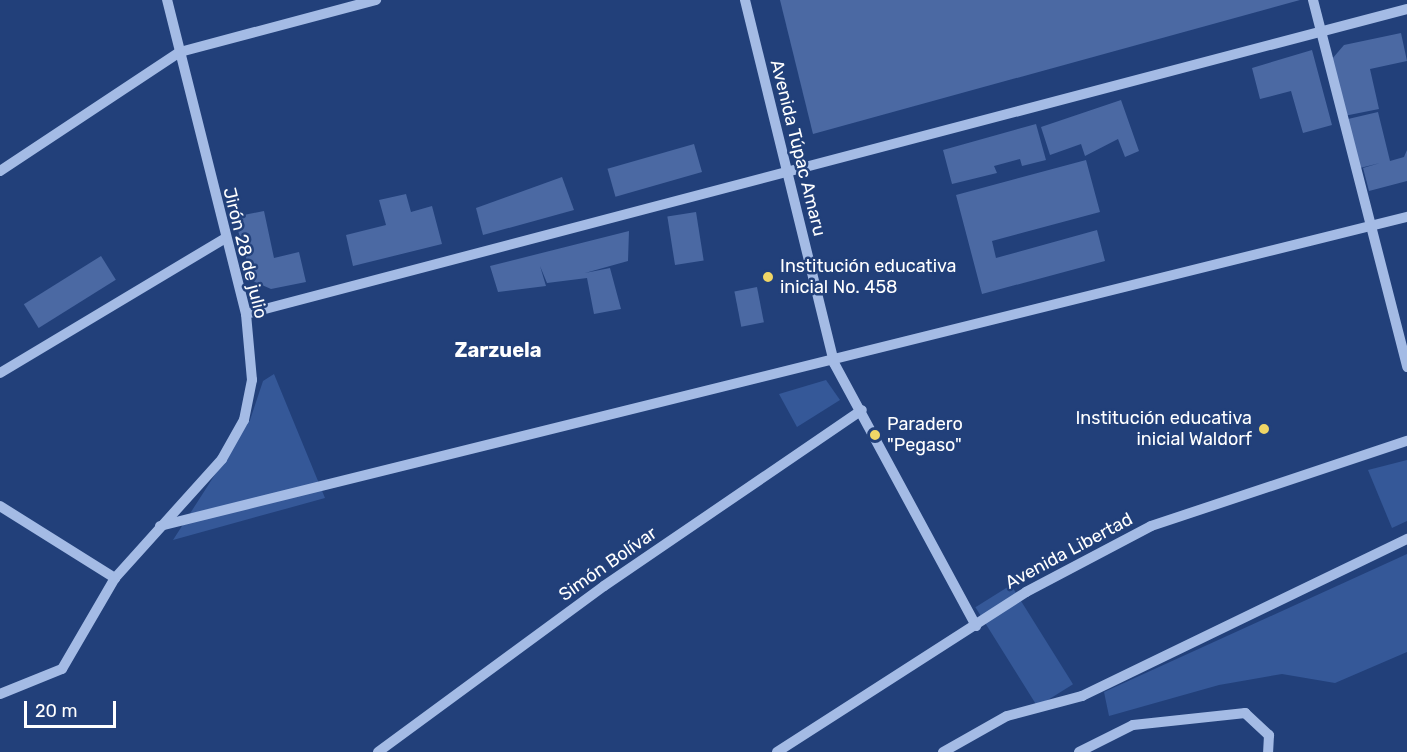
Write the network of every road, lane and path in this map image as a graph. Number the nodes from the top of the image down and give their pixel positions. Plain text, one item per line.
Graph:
1 (167, 0) edge
2 (376, 0) edge
3 (745, 0) edge
4 (1313, 0) edge
5 (1407, 9) edge
6 (1320, 32) junction
7 (180, 51) junction
8 (0, 171) edge
9 (786, 174) junction
10 (1407, 217) edge
11 (1368, 226) junction
12 (224, 239) junction
13 (246, 314) junction
14 (834, 363) junction
15 (1407, 367) edge
16 (0, 374) edge
17 (862, 410) junction
18 (1407, 441) edge
19 (0, 506) edge
20 (160, 526) junction
21 (1407, 539) edge
22 (115, 578) junction
23 (975, 626) junction
24 (0, 694) edge
25 (378, 752) edge
26 (777, 752) edge
27 (943, 752) edge
28 (1079, 752) edge
29 (1268, 752) edge

1 - 7 street, Jirón 28 de julio
2 - 7 street
3 - 9 street, Avenida Túpac Amaru
4 - 6 street
5 - 6 street
6 - 9 street
6 - 11 street
7 - 8 street
7 - 12 street, Jirón 28 de julio
9 - 13 street
9 - 14 street, Avenida Túpac Amaru
10 - 11 street
11 - 14 street
11 - 15 street
12 - 13 street, Jirón 28 de julio
12 - 16 street
13 - 20 street, Jirón 28 de julio
14 - 17 street, Avenida Túpac Amaru
14 - 20 street
17 - 23 street, Avenida Túpac Amaru
17 - 25 street, Simón Bolívar
18 - 23 street, Avenida Libertad
19 - 22 street
20 - 22 street, Jirón 28 de julio
21 - 27 street
22 - 24 street, Jirón 28 de julio
23 - 26 street, Avenida Libertad
28 - 29 street

